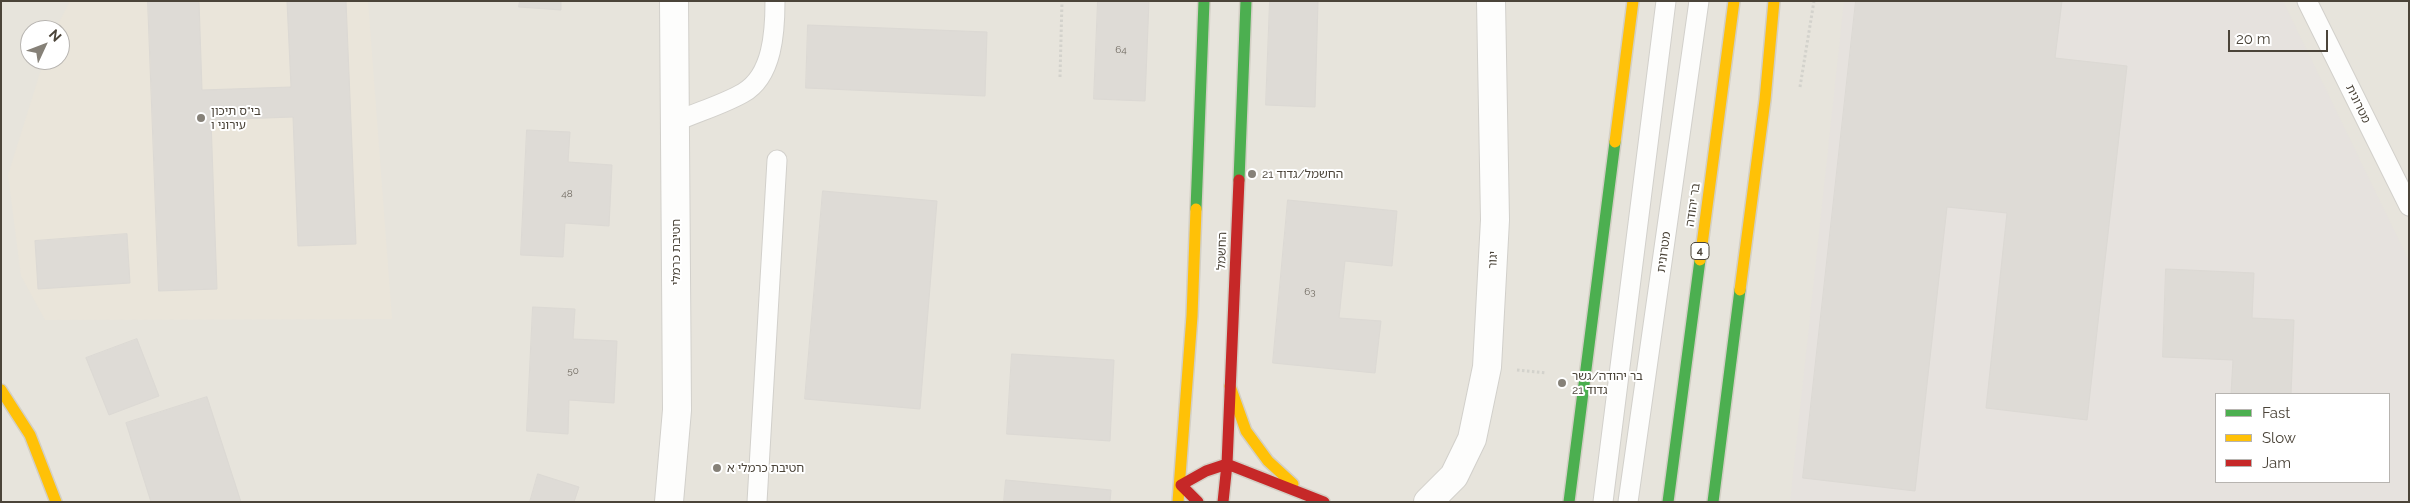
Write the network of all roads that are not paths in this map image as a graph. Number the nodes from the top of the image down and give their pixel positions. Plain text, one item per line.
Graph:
1 (674, 1) edge
2 (775, 1) edge
3 (1204, 1) edge
4 (1246, 1) edge
5 (1491, 1) edge
6 (1633, 1) edge
7 (1666, 1) edge
8 (1700, 1) edge
9 (1734, 1) edge
10 (1774, 1) edge
11 (2307, 1) edge
12 (675, 122) junction
13 (777, 160) dead end
14 (2409, 206) edge
15 (1230, 386) junction
16 (1, 390) edge
17 (1227, 464) junction
18 (1181, 485) junction
19 (1303, 493) junction
20 (56, 502) edge
21 (669, 502) edge
22 (757, 502) edge
23 (1178, 502) edge
24 (1198, 502) edge
25 (1223, 502) edge
26 (1324, 502) edge
27 (1428, 502) edge
28 (1569, 502) edge
29 (1603, 502) edge
30 (1628, 502) edge
31 (1668, 502) edge
32 (1713, 502) edge

1 - 12 street, חטיבת כרמלי
2 - 12 lane
3 - 18 main road
4 - 15 main road, החשמל
5 - 27 street, יגור
6 - 28 main road
7 - 29 lane
8 - 30 lane, מטרונית
9 - 31 main road, בר יהודה / 4
10 - 32 main road
11 - 14 lane, מטרונית
12 - 21 street, חטיבת כרמלי
13 - 22 lane
15 - 17 main road, החשמל
15 - 19 main road
16 - 20 main road
17 - 18 main road
17 - 19 main road
17 - 25 main road, החשמל
18 - 23 main road
18 - 24 main road
19 - 26 main road

